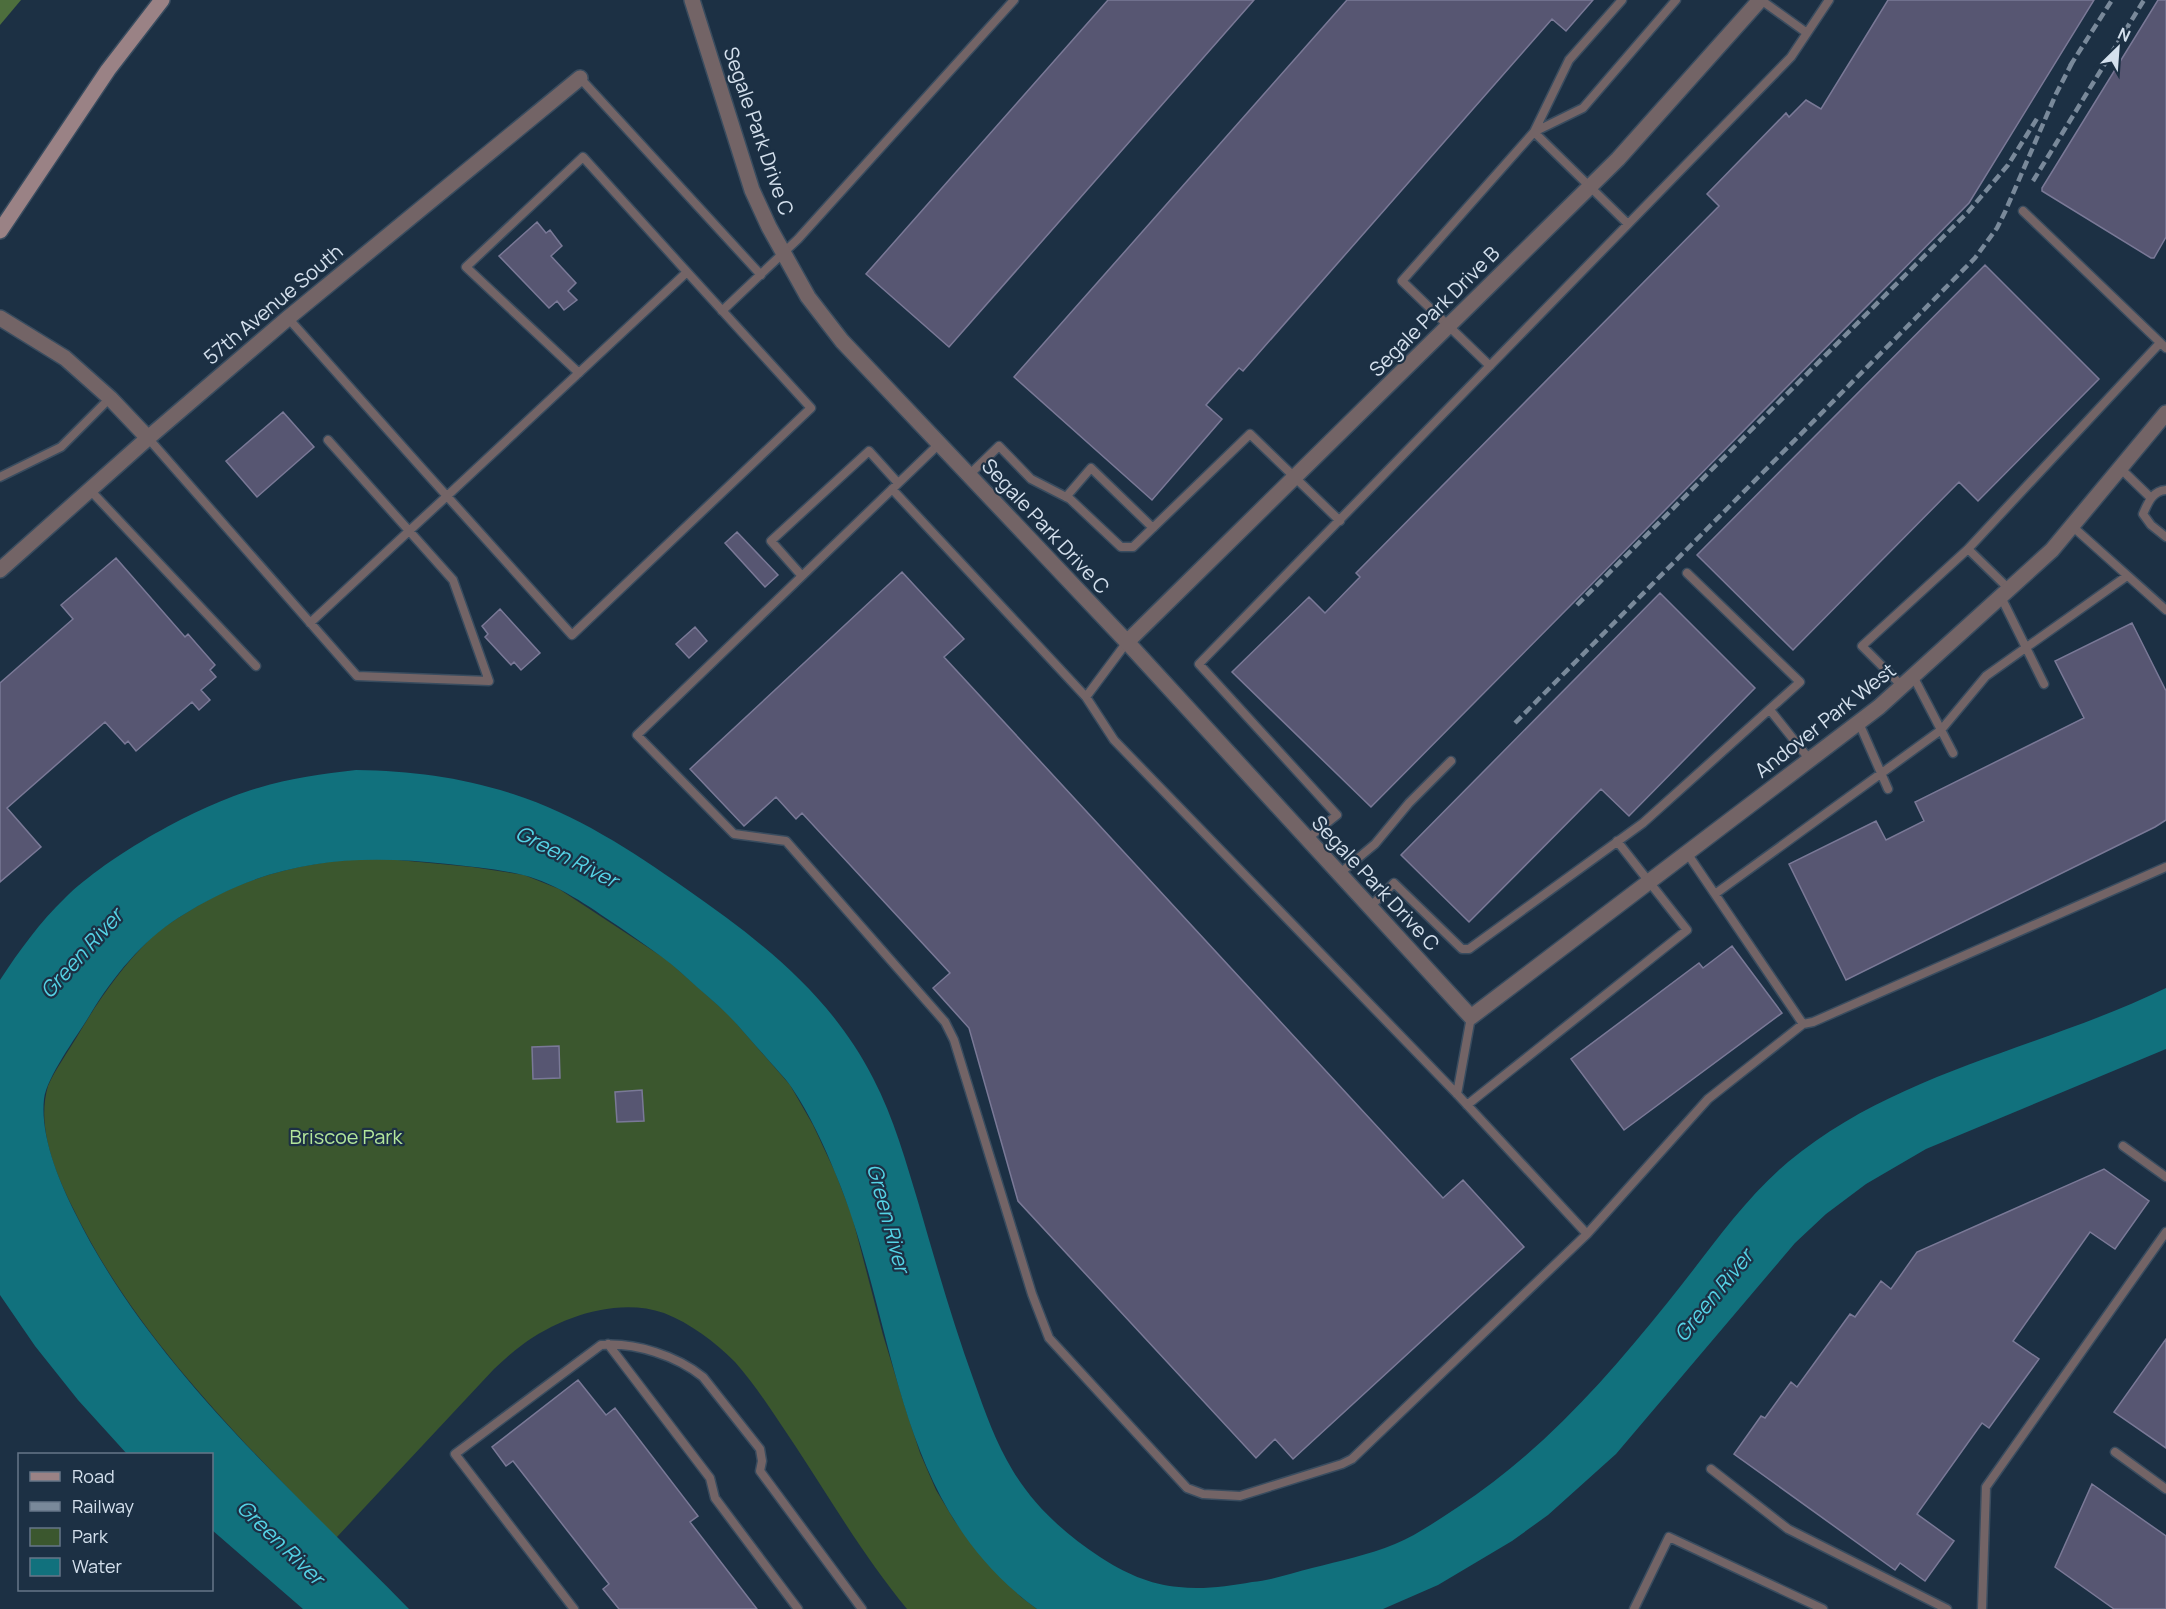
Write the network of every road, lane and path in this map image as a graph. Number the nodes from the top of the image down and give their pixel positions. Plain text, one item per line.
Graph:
1 (162, 0) edge
2 (692, 0) edge
3 (1014, 0) edge
4 (1622, 0) edge
5 (1676, 0) edge
6 (1760, 0) edge
7 (1829, 0) edge
8 (1807, 33) junction
9 (580, 78) joint
10 (1534, 132) junction
11 (1590, 186) junction
12 (2023, 211) dead end
13 (1628, 224) junction
14 (0, 231) edge
15 (783, 254) junction
16 (687, 272) junction
17 (761, 275) junction
18 (722, 310) junction
19 (0, 318) edge
20 (288, 318) junction
21 (1448, 326) junction
22 (2163, 346) edge
23 (1490, 366) junction
24 (579, 373) junction
25 (110, 398) junction
26 (2165, 415) edge
27 (148, 438) junction
28 (328, 440) dead end
29 (939, 444) junction
30 (2120, 468) junction
31 (969, 475) junction
32 (0, 477) edge
33 (1294, 478) junction
34 (895, 486) junction
35 (90, 490) junction
36 (2166, 490) edge
37 (447, 496) junction
38 (1066, 497) junction
39 (2150, 497) junction
40 (1340, 521) junction
41 (2072, 526) junction
42 (1153, 528) junction
43 (410, 531) junction
44 (2166, 537) edge
45 (1968, 549) junction
46 (0, 570) edge
47 (1687, 573) dead end
48 (802, 576) junction
49 (2127, 576) junction
50 (2005, 593) junction
51 (2166, 610) edge
52 (310, 623) junction
53 (1127, 642) junction
54 (2026, 648) junction
55 (256, 666) dead end
56 (1908, 681) junction
57 (2044, 684) dead end
58 (1086, 697) junction
59 (1770, 710) junction
60 (1859, 723) junction
61 (1941, 730) junction
62 (1953, 753) dead end
63 (1810, 760) junction
64 (1451, 761) dead end
65 (1881, 775) junction
66 (1888, 789) dead end
67 (1307, 839) junction
68 (1617, 842) junction
69 (1687, 853) junction
70 (2166, 867) edge
71 (1339, 874) junction
72 (1649, 882) junction
73 (1715, 894) junction
74 (1370, 907) junction
75 (1471, 1017) junction
76 (1803, 1024) junction
77 (1457, 1094) junction
78 (1467, 1105) junction
79 (2123, 1146) dead end
80 (2166, 1177) edge
81 (2166, 1232) edge
82 (1587, 1234) junction
83 (608, 1344) junction
84 (2115, 1452) dead end
85 (1711, 1469) dead end
86 (2166, 1489) edge
87 (574, 1609) edge
88 (798, 1609) edge
89 (862, 1609) edge
90 (1635, 1609) edge
91 (1823, 1609) edge
92 (1947, 1609) edge
93 (1982, 1609) edge

1 - 14 main road
2 - 15 street, Segale Park Drive C
3 - 15 lane
4 - 10 lane
5 - 10 lane
6 - 8 lane
6 - 11 street, Segale Park Drive B
7 - 8 lane
8 - 13 lane
9 - 17 lane
9 - 20 street, 57th Avenue South
10 - 11 lane
10 - 21 lane
11 - 13 lane
11 - 21 street, Segale Park Drive B
12 - 22 lane
13 - 23 lane
15 - 17 lane
15 - 29 street, Segale Park Drive C
16 - 18 lane
16 - 24 lane
16 - 24 lane
17 - 18 lane
18 - 37 lane
19 - 25 street
20 - 27 street, 57th Avenue South
20 - 37 lane
21 - 23 lane
21 - 33 street, Segale Park Drive B
22 - 45 lane
23 - 40 lane
24 - 37 lane
25 - 27 street
25 - 32 lane
26 - 30 street, Andover Park West
27 - 35 street, 57th Avenue South
27 - 52 lane
28 - 43 lane
29 - 31 street, Segale Park Drive C
29 - 34 lane
30 - 39 lane
30 - 41 street, Andover Park West
31 - 38 lane
31 - 53 street, Segale Park Drive C
33 - 40 lane
33 - 42 lane
33 - 53 street, Segale Park Drive B
34 - 48 lane
34 - 48 lane
34 - 58 lane
35 - 46 street, 57th Avenue South
35 - 55 lane
36 - 39 lane
37 - 43 lane
38 - 42 lane
38 - 42 lane
39 - 44 lane
40 - 67 lane
41 - 49 lane
41 - 50 street, Andover Park West
43 - 52 lane
43 - 52 lane
45 - 50 lane
45 - 56 lane
47 - 59 lane
48 - 82 lane
49 - 51 lane
49 - 54 lane
50 - 54 lane
50 - 56 street, Andover Park West
53 - 58 lane
53 - 67 street, Segale Park Drive C
54 - 57 lane
54 - 61 lane
56 - 60 street, Andover Park West
56 - 61 lane
58 - 77 lane
59 - 63 lane
59 - 68 lane
60 - 63 street, Andover Park West
60 - 65 lane
61 - 62 lane
61 - 65 lane
63 - 69 street, Andover Park West
64 - 71 lane
65 - 66 lane
65 - 73 lane
67 - 71 street, Segale Park Drive C
68 - 72 lane
68 - 74 lane
69 - 72 street, Andover Park West
69 - 73 lane
70 - 76 lane
71 - 74 street, Segale Park Drive C
72 - 75 street, Andover Park West
72 - 78 lane
73 - 76 lane
74 - 75 street, Segale Park Drive C
75 - 77 lane
76 - 82 lane
77 - 78 lane
78 - 82 lane
79 - 80 lane
81 - 93 lane
83 - 87 lane
83 - 88 lane
83 - 89 lane
84 - 86 lane
85 - 92 lane
90 - 91 lane

